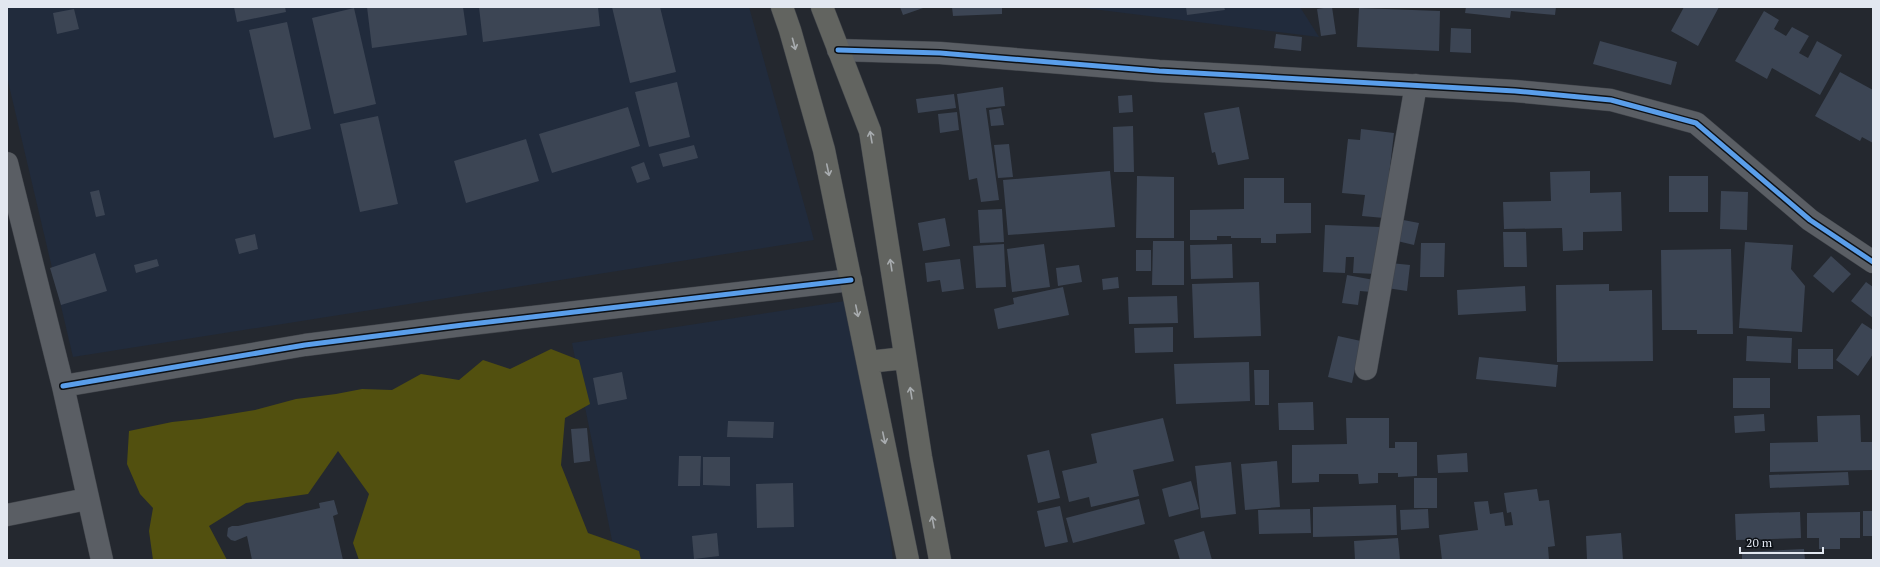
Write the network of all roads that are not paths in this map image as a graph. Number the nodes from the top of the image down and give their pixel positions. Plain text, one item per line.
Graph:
1 (782, 7) edge
2 (822, 7) edge
3 (838, 50) junction
4 (1416, 85) junction
5 (7, 163) edge
6 (1873, 262) edge
7 (851, 280) junction
8 (905, 358) junction
9 (868, 362) junction
10 (1366, 369) dead end
11 (63, 386) junction
12 (87, 499) junction
13 (7, 515) edge
14 (102, 560) edge
15 (908, 560) edge
16 (940, 560) edge

1 -> 7 highway
2 - 3 highway
3 - 4 street
8 -> 3 highway
4 - 6 street
4 - 10 street
5 - 11 street
7 -> 9 highway
7 - 11 street
8 - 9 highway
16 -> 8 highway
9 -> 15 highway
11 - 12 street
12 - 13 street
12 - 14 street

